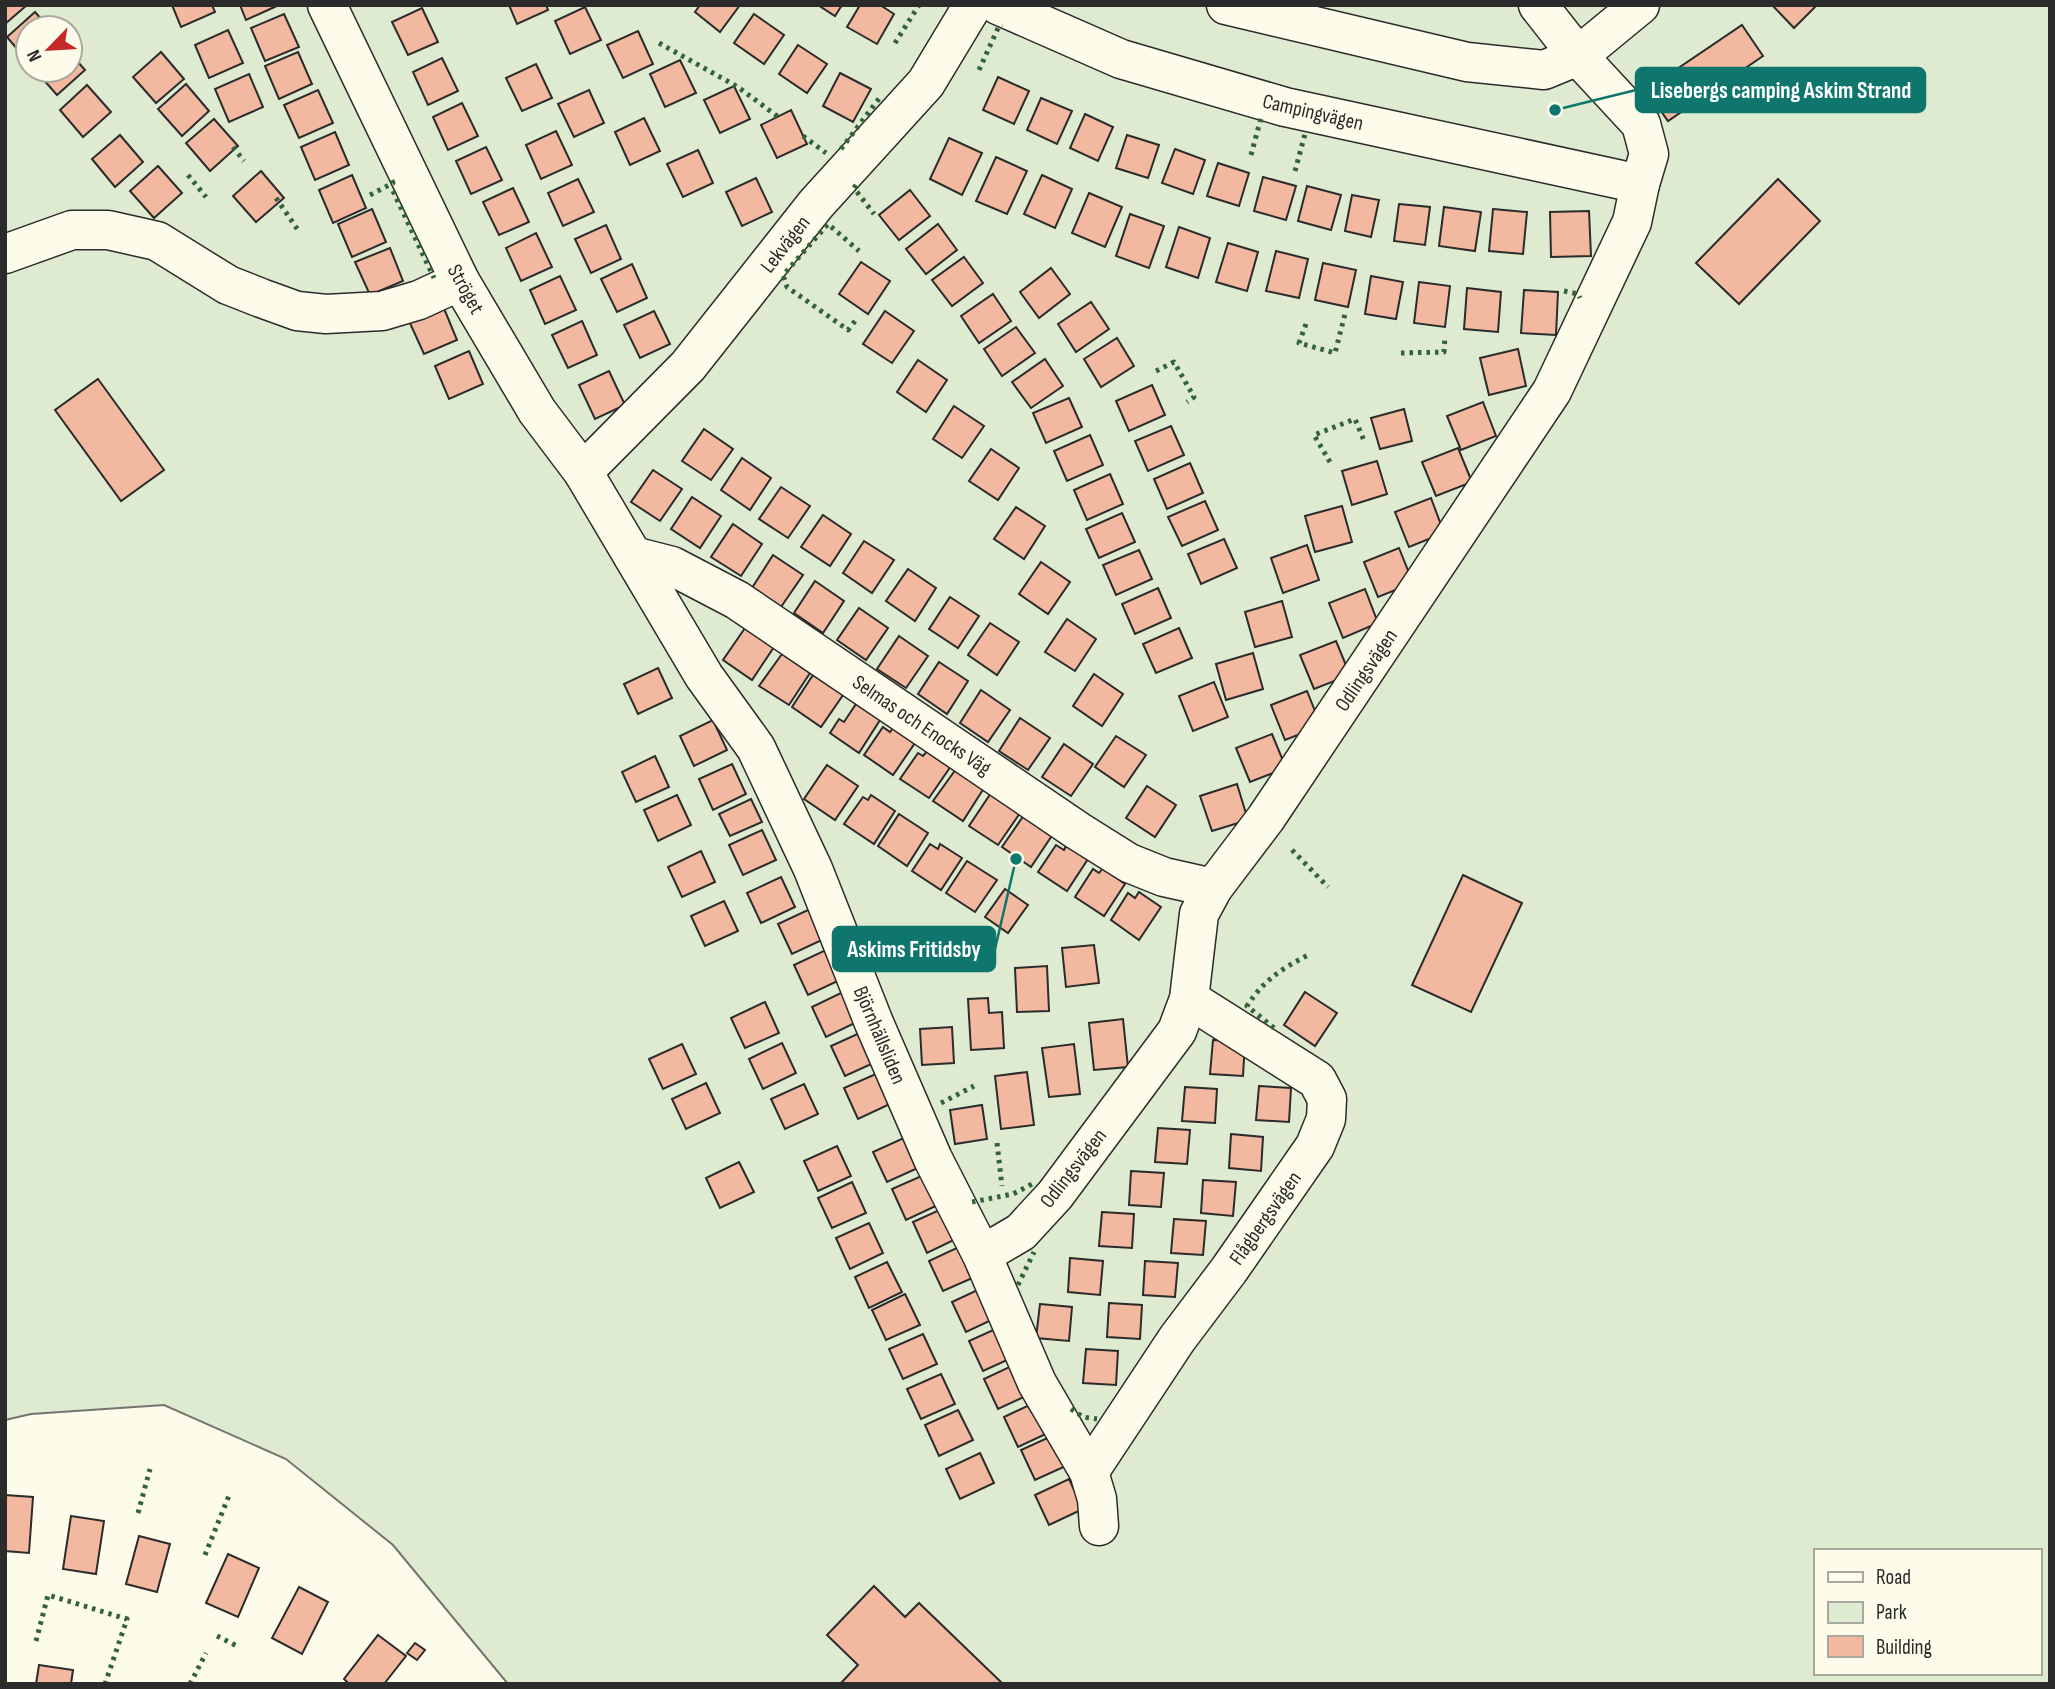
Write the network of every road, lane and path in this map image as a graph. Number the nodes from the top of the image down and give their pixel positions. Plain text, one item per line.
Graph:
1 (327, 5) edge
2 (973, 5) edge
3 (998, 5) edge
4 (1226, 5) edge
5 (1538, 5) edge
6 (1640, 5) edge
7 (1578, 56) junction
8 (1640, 184) junction
9 (5, 254) edge
10 (460, 281) junction
11 (583, 472) junction
12 (633, 556) junction
13 (1213, 888) junction
14 (1189, 999) junction
15 (982, 1255) junction
16 (1089, 1472) junction
17 (1099, 1526) dead end

1 - 10 lane, Ströget
2 - 11 lane, Lekvägen
3 - 8 lane, Campingvägen
4 - 7 lane
5 - 7 lane, Odlingsvägen
6 - 7 lane
7 - 8 lane, Odlingsvägen
8 - 13 lane, Odlingsvägen
9 - 10 lane
10 - 11 lane, Ströget
11 - 12 lane, Ströget
12 - 13 lane, Selmas och Enocks Väg
12 - 15 lane, Björnhällsliden
13 - 14 lane, Odlingsvägen
14 - 15 lane, Odlingsvägen
14 - 16 lane, Flågbergsvägen
15 - 16 lane, Björnhällsliden
16 - 17 lane, Björnhällsliden

